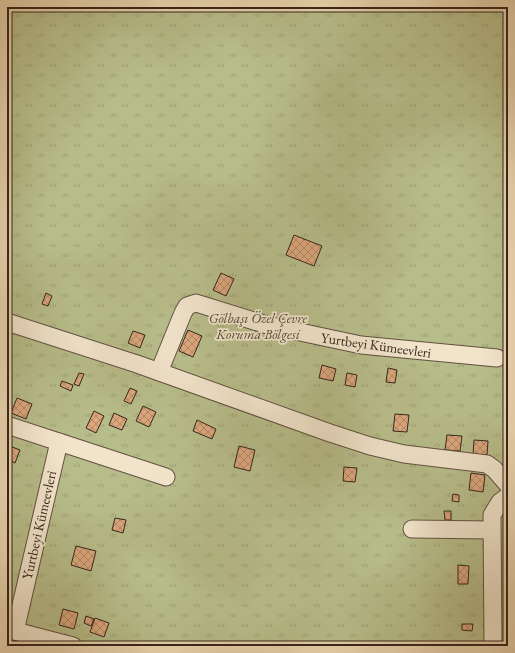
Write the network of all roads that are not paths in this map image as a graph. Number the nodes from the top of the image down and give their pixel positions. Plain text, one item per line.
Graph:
1 (7, 322) edge
2 (497, 358) dead end
3 (159, 372) junction
4 (7, 425) edge
5 (59, 442) junction
6 (166, 477) dead end
7 (508, 485) edge
8 (508, 496) edge
9 (412, 529) dead end
10 (492, 530) junction
11 (11, 630) edge
12 (73, 646) edge
13 (492, 646) edge

1 - 3 street
2 - 3 street, Yurtbeyi Kümeevleri
3 - 7 street
4 - 5 street
5 - 6 street
5 - 11 street, Yurtbeyi Kümeevleri
8 - 10 street
9 - 10 street
10 - 13 street
11 - 12 street, Yurtbeyi Kümeevleri

